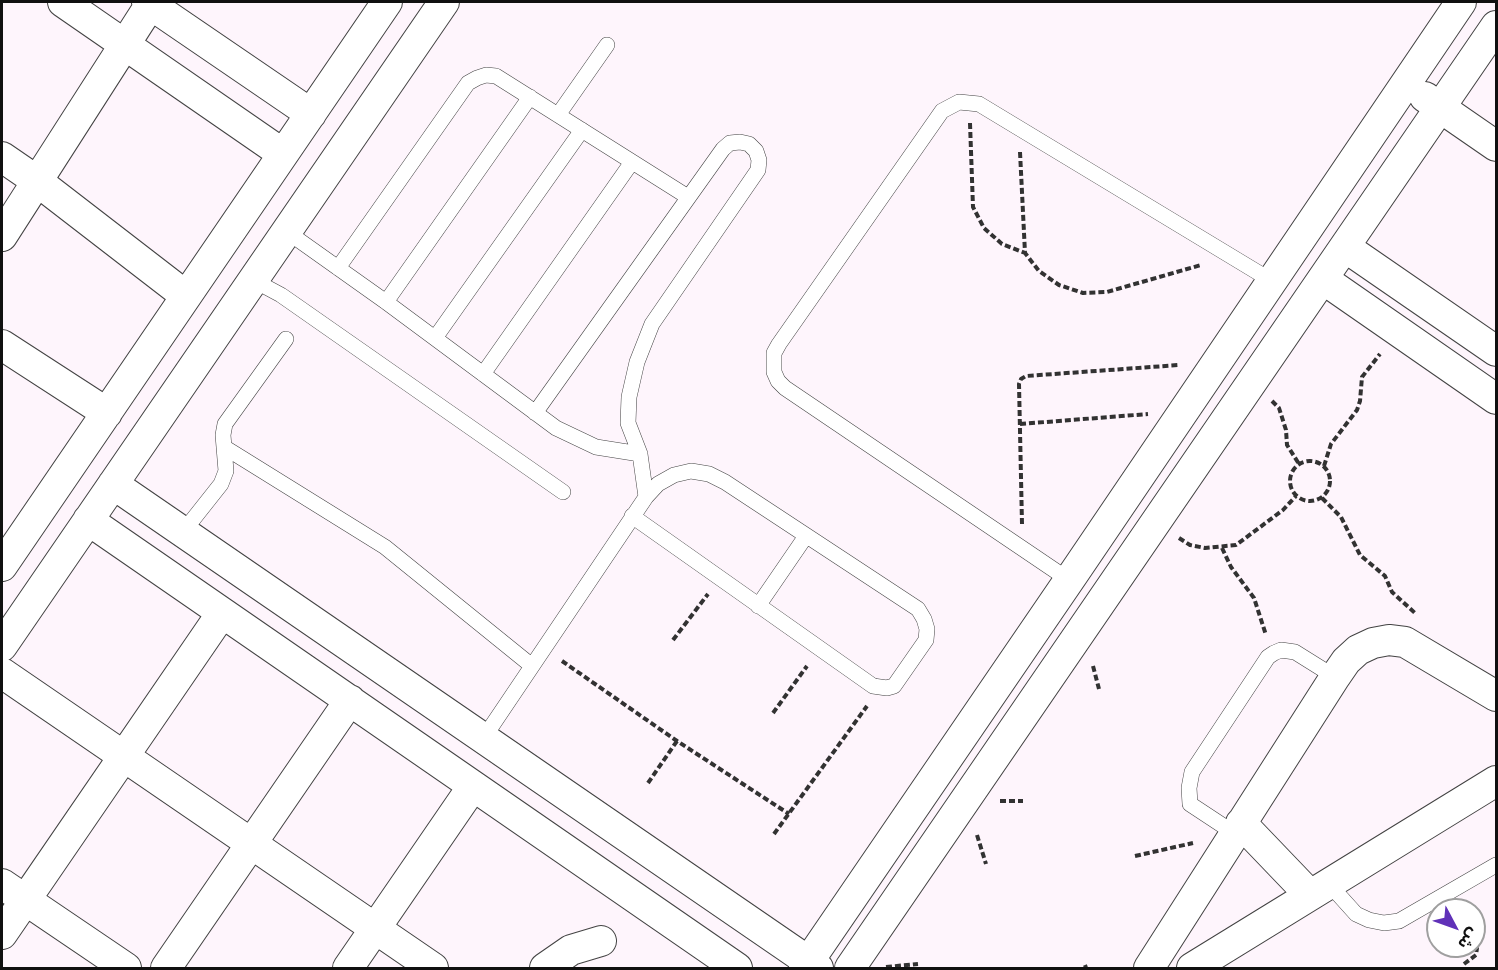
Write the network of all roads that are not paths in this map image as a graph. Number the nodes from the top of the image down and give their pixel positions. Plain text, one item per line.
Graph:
1 (63, 2) edge
2 (150, 2) edge
3 (387, 2) edge
4 (444, 2) edge
5 (1461, 2) edge
6 (1497, 26) edge
7 (125, 45) junction
8 (607, 45) dead end
9 (1405, 83) junction
10 (530, 97) junction
11 (1441, 108) junction
12 (311, 114) junction
13 (558, 115) junction
14 (582, 130) junction
15 (1497, 146) edge
16 (283, 154) junction
17 (2, 157) edge
18 (632, 162) junction
19 (37, 181) junction
20 (688, 197) junction
21 (286, 231) junction
22 (2, 236) edge
23 (1345, 247) junction
24 (212, 258) junction
25 (338, 268) junction
26 (1323, 279) junction
27 (253, 280) junction
28 (1272, 280) junction
29 (186, 296) junction
30 (386, 302) junction
31 (435, 338) junction
32 (286, 339) dead end
33 (1492, 340) edge
34 (2, 345) edge
35 (483, 374) junction
36 (1497, 399) edge
37 (107, 413) junction
38 (535, 413) junction
39 (224, 447) junction
40 (640, 454) junction
41 (113, 484) junction
42 (563, 492) dead end
43 (646, 497) junction
44 (632, 516) junction
45 (88, 520) junction
46 (183, 532) junction
47 (806, 536) junction
48 (5, 555) edge
49 (1072, 576) junction
50 (1107, 593) junction
51 (758, 606) junction
52 (222, 613) junction
53 (2, 646) edge
54 (532, 666) junction
55 (2, 673) edge
56 (1335, 677) junction
57 (1497, 696) edge
58 (350, 700) junction
59 (478, 735) junction
60 (123, 757) junction
61 (448, 768) junction
62 (473, 786) junction
63 (1494, 790) edge
64 (1238, 828) junction
65 (251, 844) junction
66 (1497, 865) edge
67 (1320, 890) junction
68 (13, 892) edge
69 (375, 929) junction
70 (2, 934) edge
71 (601, 942) dead end
72 (810, 966) edge
73 (126, 969) edge
74 (166, 969) edge
75 (348, 969) edge
76 (433, 969) edge
77 (545, 969) edge
78 (737, 969) edge
79 (850, 969) edge
80 (1149, 969) edge
81 (1192, 969) edge

1 - 7 street
2 - 7 street
2 - 12 street
3 - 12 street
4 - 21 street
5 - 9 street
6 - 11 street
7 - 16 street
7 - 19 street
8 - 13 lane
9 - 11 street
9 - 28 street
10 - 13 lane
10 - 25 lane
10 - 30 lane
11 - 15 street
11 - 23 street
12 - 16 street
13 - 14 lane
14 - 18 lane
14 - 31 lane
16 - 24 street
17 - 19 street
18 - 20 lane
18 - 35 lane
19 - 22 street
19 - 29 street
20 - 38 lane
20 - 40 lane
21 - 25 lane
21 - 27 street
23 - 26 street
23 - 33 street
24 - 27 street
24 - 29 street
25 - 30 lane
26 - 36 street
26 - 50 street
27 - 41 street
27 - 42 lane
28 - 49 street
28 - 49 lane
29 - 37 street
30 - 31 lane
31 - 35 lane
32 - 39 lane
34 - 37 street
35 - 38 lane
37 - 48 street
38 - 40 lane
39 - 46 lane
39 - 54 lane
40 - 43 lane
41 - 45 street
41 - 46 street
43 - 44 lane
43 - 47 lane
44 - 51 lane
44 - 54 lane
45 - 52 street
45 - 53 street
46 - 59 street
47 - 51 lane
47 - 51 lane
49 - 50 street
49 - 72 street
50 - 79 street
52 - 58 street
52 - 60 street
54 - 59 lane
55 - 60 street
56 - 57 street
56 - 64 street
56 - 64 lane
58 - 61 street
58 - 65 street
59 - 61 street
59 - 72 street
60 - 65 street
60 - 68 street
61 - 62 street
62 - 69 street
62 - 78 street
63 - 67 street
64 - 67 street
64 - 80 street
65 - 69 street
65 - 74 street
66 - 67 lane
67 - 81 street
68 - 70 street
68 - 73 street
69 - 75 street
69 - 76 street
71 - 77 street

